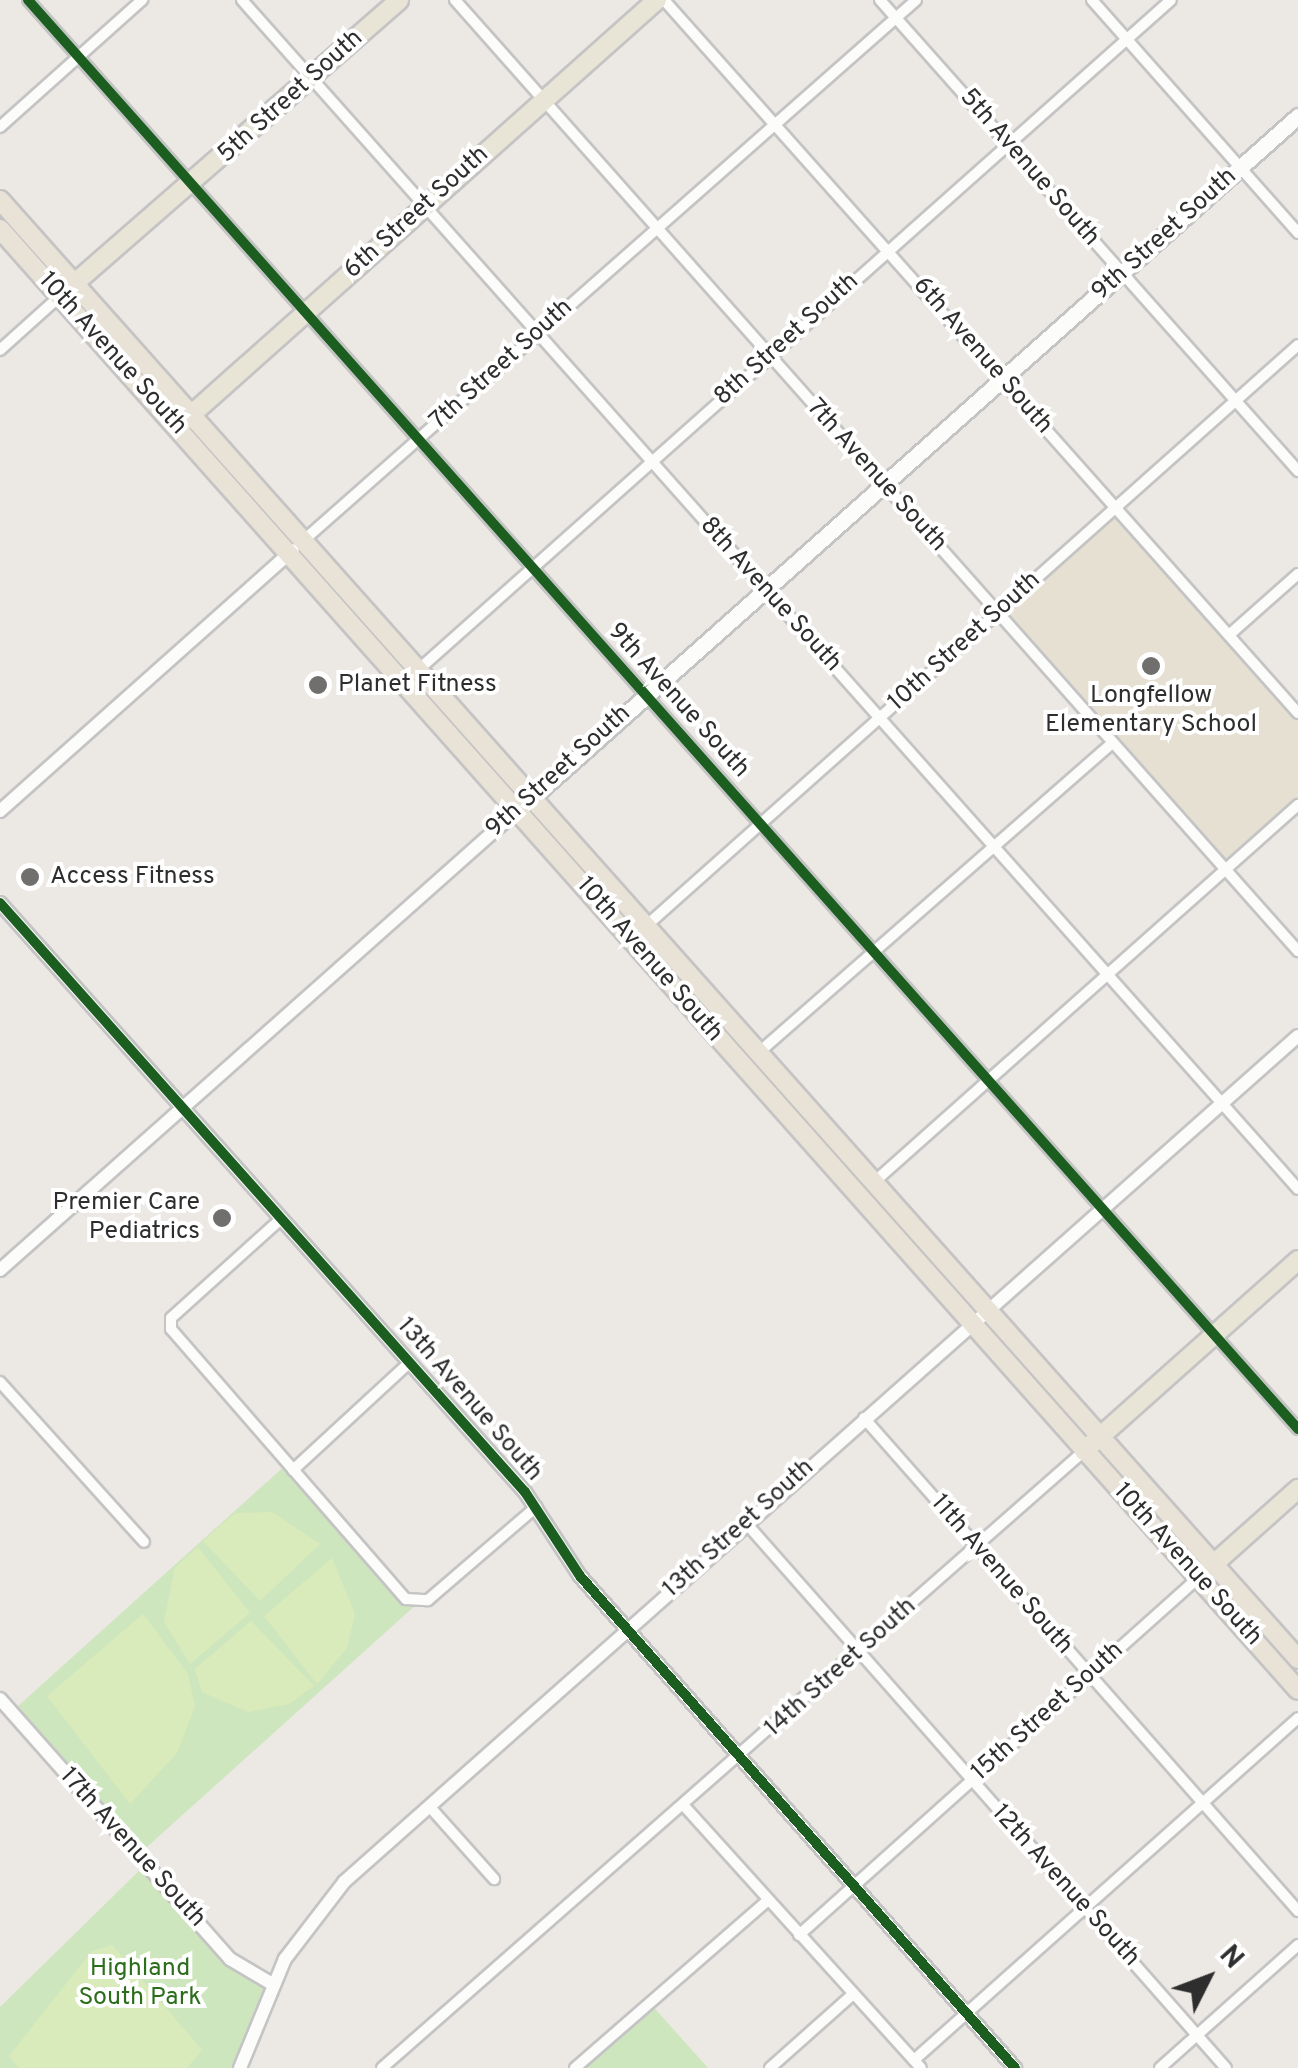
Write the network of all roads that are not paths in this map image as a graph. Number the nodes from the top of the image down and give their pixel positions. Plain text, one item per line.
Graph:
1 (28, 0) edge
2 (142, 0) edge
3 (242, 0) edge
4 (399, 0) edge
5 (455, 0) edge
6 (661, 0) edge
7 (880, 0) edge
8 (916, 0) edge
9 (1092, 0) edge
10 (1171, 0) edge
11 (896, 18) junction
12 (1127, 39) junction
13 (79, 56) junction
14 (312, 79) junction
15 (542, 101) junction
16 (1298, 116) edge
17 (776, 123) junction
18 (0, 127) edge
19 (1009, 145) junction
20 (1240, 168) junction
21 (192, 184) junction
22 (0, 200) edge
23 (425, 206) junction
24 (656, 229) junction
25 (0, 230) edge
26 (1298, 233) edge
27 (888, 250) junction
28 (1122, 273) junction
29 (78, 284) junction
30 (60, 296) junction
31 (306, 312) junction
32 (538, 332) junction
33 (1298, 344) edge
34 (0, 350) edge
35 (768, 356) junction
36 (1002, 378) junction
37 (1236, 401) junction
38 (185, 421) junction
39 (418, 439) junction
40 (652, 460) junction
41 (1298, 471) edge
42 (883, 483) junction
43 (1115, 508) junction
44 (304, 540) junction
45 (289, 554) junction
46 (533, 568) junction
47 (1298, 574) edge
48 (764, 588) junction
49 (997, 612) junction
50 (1229, 636) junction
51 (412, 676) junction
52 (645, 694) junction
53 (1298, 713) edge
54 (881, 720) junction
55 (1114, 742) junction
56 (525, 803) junction
57 (1298, 805) edge
58 (0, 811) edge
59 (762, 823) junction
60 (994, 847) junction
61 (1226, 869) junction
62 (0, 903) edge
63 (648, 925) junction
64 (632, 940) junction
65 (1298, 951) edge
66 (876, 952) junction
67 (1107, 976) junction
68 (1298, 1036) edge
69 (760, 1051) junction
70 (743, 1067) junction
71 (988, 1080) junction
72 (1222, 1104) junction
73 (182, 1108) junction
74 (867, 1189) junction
75 (1298, 1189) edge
76 (1102, 1208) junction
77 (282, 1218) junction
78 (1298, 1260) edge
79 (0, 1270) edge
80 (987, 1309) junction
81 (972, 1322) junction
82 (1214, 1335) junction
83 (410, 1362) junction
84 (0, 1382) edge
85 (864, 1418) junction
86 (1298, 1429) edge
87 (1100, 1436) junction
88 (1084, 1451) junction
89 (294, 1470) junction
90 (1298, 1489) edge
91 (536, 1507) junction
92 (746, 1523) junction
93 (144, 1542) dead end
94 (977, 1548) junction
95 (1205, 1571) junction
96 (627, 1629) junction
97 (858, 1652) junction
98 (1298, 1658) edge
99 (1089, 1675) junction
100 (1298, 1690) edge
101 (0, 1700) edge
102 (1298, 1718) edge
103 (740, 1758) junction
104 (972, 1780) junction
105 (1203, 1804) junction
106 (429, 1806) junction
107 (686, 1808) junction
108 (494, 1878) dead end
109 (854, 1886) junction
110 (768, 1900) junction
111 (1084, 1908) junction
112 (1298, 1911) edge
113 (799, 1935) junction
114 (1298, 1945) edge
115 (274, 1985) junction
116 (854, 1994) junction
117 (966, 2013) junction
118 (1197, 2035) junction
119 (918, 2064) edge
120 (240, 2068) edge
121 (382, 2068) edge
122 (576, 2068) edge
123 (770, 2068) edge
124 (1015, 2068) edge
125 (1160, 2068) edge
126 (1226, 2068) edge

1 - 13 street, 9th Avenue South
2 - 13 street
3 - 14 street, 8th Avenue South
4 - 14 main road, 5th Street South
5 - 15 street, 7th Avenue South
6 - 15 main road, 6th Street South
6 - 17 street, 6th Avenue South
7 - 11 street, 5th Avenue South
8 - 11 street, 7th Street South
9 - 12 street
10 - 12 street, 8th Street South
11 - 17 street, 7th Street South
11 - 19 street, 5th Avenue South
12 - 19 street, 8th Street South
12 - 20 street
13 - 18 street
13 - 21 street, 9th Avenue South
14 - 21 main road, 5th Street South
14 - 23 street, 8th Avenue South
15 - 23 main road, 6th Street South
15 - 24 street, 7th Avenue South
16 - 20 main road, 9th Street South
17 - 24 street, 7th Street South
17 - 27 street, 6th Avenue South
19 - 27 street, 8th Street South
19 - 28 street, 5th Avenue South
20 - 26 street
20 - 28 main road, 9th Street South
21 - 29 main road, 5th Street South
21 - 31 street, 9th Avenue South
22 - 29 highway, 10th Avenue South
23 - 31 main road, 6th Street South
23 - 32 street, 8th Avenue South
24 - 32 street, 7th Street South
24 - 35 street, 7th Avenue South
25 - 30 highway, 10th Avenue South
27 - 35 street, 8th Street South
27 - 36 street, 6th Avenue South
28 - 36 main road, 9th Street South
28 - 37 street, 5th Avenue South
29 - 30 main road, 5th Street South
29 - 38 highway, 10th Avenue South
30 - 34 street, 5th Street South
30 - 38 highway, 10th Avenue South
31 - 38 main road, 6th Street South
31 - 39 street, 9th Avenue South
32 - 39 street, 7th Street South
32 - 40 street, 8th Avenue South
33 - 37 street, 10th Street South
35 - 40 street, 8th Street South
35 - 42 street, 7th Avenue South
36 - 42 main road, 9th Street South
36 - 43 street, 6th Avenue South
37 - 41 street, 5th Avenue South
37 - 43 street, 10th Street South
38 - 44 highway, 10th Avenue South
38 - 45 highway, 10th Avenue South
39 - 44 street, 7th Street South
39 - 46 street, 9th Avenue South
40 - 46 street, 8th Street South
40 - 48 street, 8th Avenue South
42 - 48 main road, 9th Street South
42 - 49 street, 7th Avenue South
43 - 49 street, 10th Street South
43 - 50 street, 6th Avenue South
44 - 45 street, 7th Street South
44 - 51 highway, 10th Avenue South
45 - 51 highway, 10th Avenue South
45 - 58 street, 7th Street South
46 - 51 street, 8th Street South
46 - 52 street, 9th Avenue South
47 - 50 street
48 - 52 main road, 9th Street South
48 - 54 street, 8th Avenue South
49 - 54 street, 10th Street South
49 - 55 street, 7th Avenue South
50 - 53 street, 6th Avenue South
51 - 56 highway, 10th Avenue South
52 - 56 main road, 9th Street South
52 - 59 street, 9th Avenue South
54 - 59 street, 10th Street South
54 - 60 street, 8th Avenue South
55 - 60 street
55 - 61 street, 7th Avenue South
56 - 63 highway, 10th Avenue South
56 - 64 highway, 10th Avenue South
56 - 73 street, 9th Street South
57 - 61 street
59 - 63 street, 10th Street South
59 - 66 street, 9th Avenue South
60 - 66 street
60 - 67 street, 8th Avenue South
61 - 65 street, 7th Avenue South
61 - 67 street
62 - 73 street, 13th Avenue South
63 - 64 street, 10th Street South
63 - 69 highway, 10th Avenue South
64 - 70 highway, 10th Avenue South
66 - 69 street
66 - 71 street, 9th Avenue South
67 - 71 street
67 - 72 street, 8th Avenue South
68 - 72 street, 13th Street South
69 - 70 street
69 - 74 highway, 10th Avenue South
70 - 74 highway, 10th Avenue South
71 - 74 street
71 - 76 street, 9th Avenue South
72 - 75 street, 8th Avenue South
72 - 76 street, 13th Street South
73 - 77 street, 13th Avenue South
73 - 79 street, 9th Street South
74 - 80 highway, 10th Avenue South
74 - 81 highway, 10th Avenue South
76 - 80 street, 13th Street South
76 - 82 street, 9th Avenue South
77 - 83 street, 13th Avenue South
77 - 89 street
78 - 82 main road, 14th Street South
80 - 81 street, 13th Street South
80 - 87 highway, 10th Avenue South
81 - 85 street, 13th Street South
81 - 88 highway, 10th Avenue South
82 - 86 street, 9th Avenue South
82 - 87 main road, 14th Street South
83 - 89 street
83 - 91 street, 13th Avenue South
84 - 93 street
85 - 92 street, 13th Street South
85 - 94 street, 11th Avenue South
87 - 88 main road, 14th Street South
87 - 95 highway, 10th Avenue South
88 - 94 street, 14th Street South
88 - 95 highway, 10th Avenue South
89 - 91 street
90 - 95 main road, 15th Street South
91 - 96 street, 13th Avenue South
92 - 96 street, 13th Street South
92 - 97 street, 12th Avenue South
94 - 97 street, 14th Street South
94 - 99 street, 11th Avenue South
95 - 98 highway, 10th Avenue South
95 - 99 street, 15th Street South
95 - 100 highway, 10th Avenue South
96 - 103 street, 13th Avenue South
96 - 106 street, 13th Street South
97 - 103 street, 14th Street South
97 - 104 street, 12th Avenue South
99 - 104 street, 15th Street South
99 - 105 street, 11th Avenue South
101 - 115 street, 17th Avenue South
102 - 105 street
103 - 107 street, 14th Street South
103 - 109 street, 13th Avenue South
104 - 109 street, 15th Street South
104 - 111 street, 12th Avenue South
105 - 111 street
105 - 112 street, 11th Avenue South
106 - 108 street
106 - 115 street, 13th Street South
107 - 110 street
107 - 121 street, 14th Street South
109 - 113 street, 15th Street South
109 - 117 street, 13th Avenue South
110 - 113 street
110 - 122 street
111 - 117 street
111 - 118 street, 12th Avenue South
113 - 116 street
114 - 118 street
115 - 120 street, 13th Street South
116 - 119 street
116 - 123 street
117 - 119 street
117 - 124 street, 13th Avenue South
118 - 125 street
118 - 126 street, 12th Avenue South

